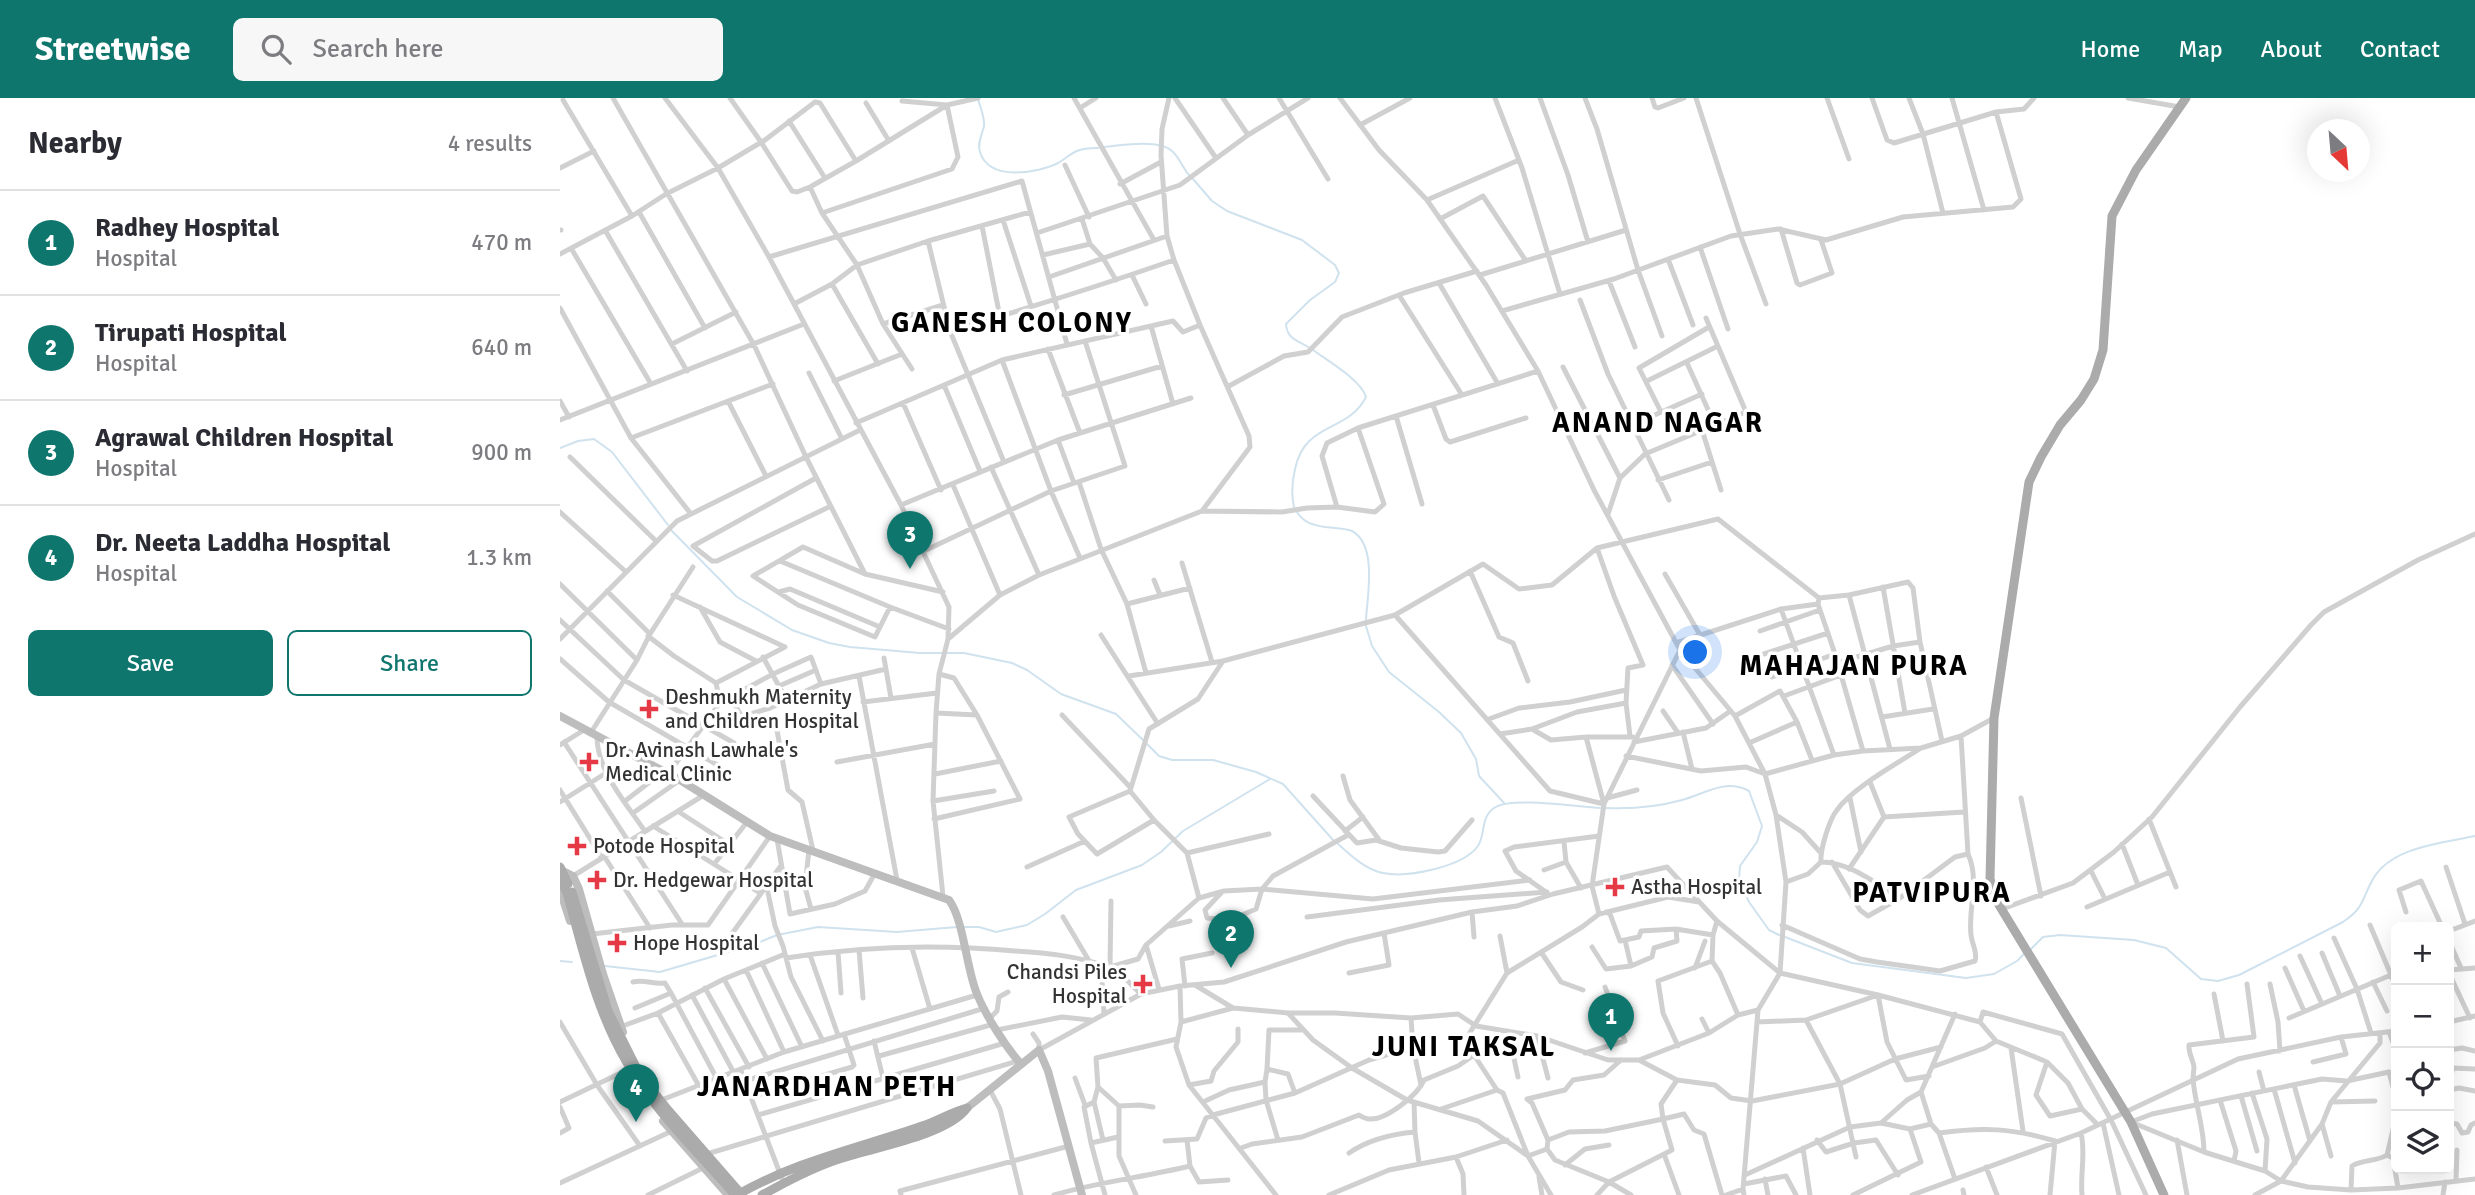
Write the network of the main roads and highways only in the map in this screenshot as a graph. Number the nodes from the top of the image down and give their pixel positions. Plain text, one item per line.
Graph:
1 (2186, 98) edge
2 (560, 716) edge
3 (560, 872) edge
4 (566, 892) edge
5 (1019, 1063) junction
6 (967, 1108) joint
7 (897, 1138) junction
8 (1081, 1191) edge
9 (741, 1194) edge
10 (728, 1195) edge
11 (762, 1195) edge
12 (2164, 1195) edge

1 - 12 main road
2 - 5 main road
3 - 4 main road
3 - 9 main road
4 - 9 main road, bridge
4 - 10 main road
5 - 6 main road
5 - 8 main road
6 - 7 main road
7 - 9 main road
7 - 11 main road

